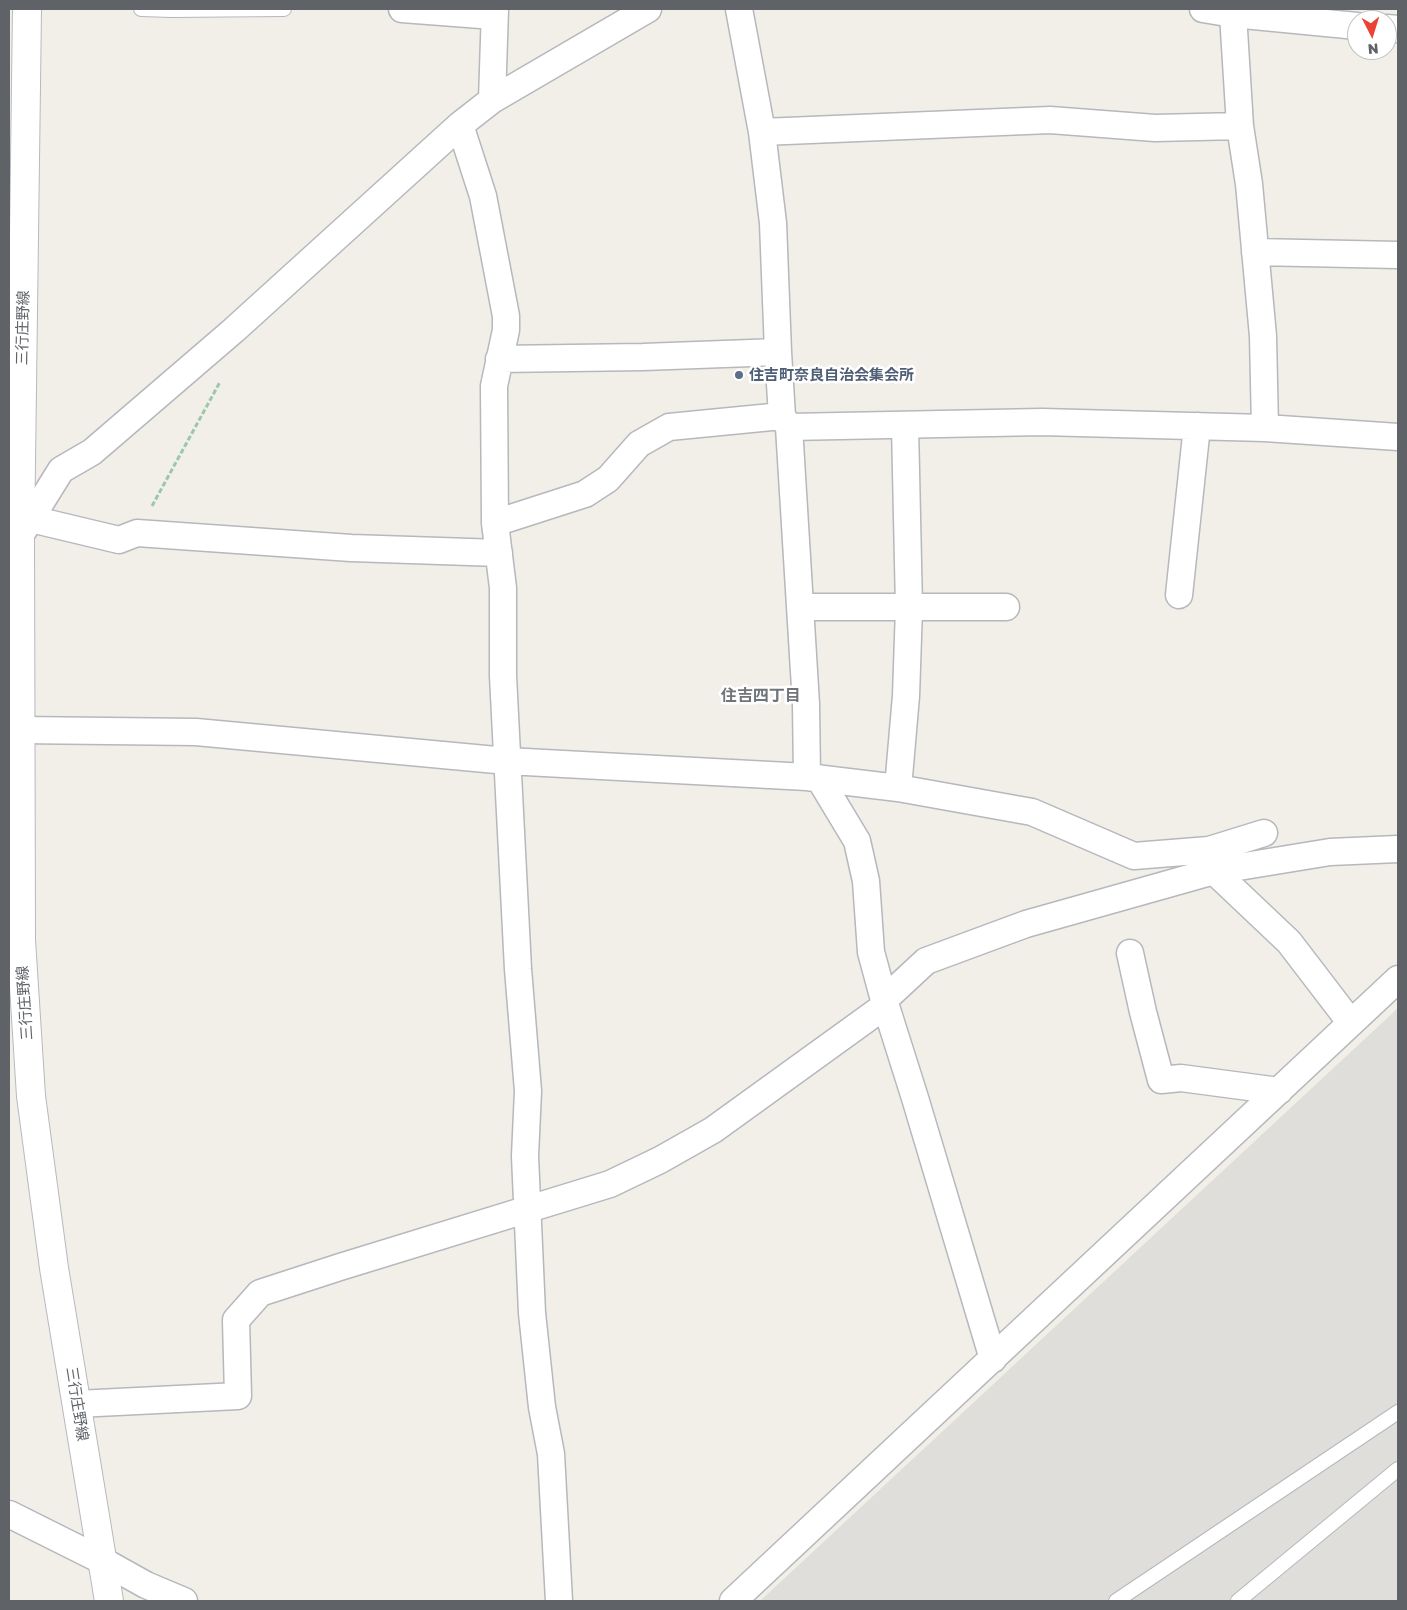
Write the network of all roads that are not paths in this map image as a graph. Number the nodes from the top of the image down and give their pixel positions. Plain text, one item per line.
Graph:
1 (27, 9) edge
2 (142, 9) edge
3 (284, 9) edge
4 (402, 9) edge
5 (648, 9) edge
6 (739, 9) edge
7 (1202, 9) edge
8 (495, 12) edge
9 (1234, 14) junction
10 (1312, 16) edge
11 (1347, 24) edge
12 (492, 100) junction
13 (460, 125) junction
14 (1240, 126) junction
15 (762, 132) junction
16 (1255, 252) junction
17 (1398, 255) edge
18 (778, 352) junction
19 (500, 359) junction
20 (786, 422) junction
21 (905, 426) junction
22 (1196, 426) junction
23 (1265, 428) junction
24 (1398, 437) edge
25 (495, 523) junction
26 (20, 536) edge
27 (499, 553) junction
28 (1180, 595) dead end
29 (800, 607) junction
30 (1006, 607) dead end
31 (909, 608) junction
32 (19, 730) junction
33 (508, 762) junction
34 (813, 777) junction
35 (898, 788) junction
36 (1264, 833) dead end
37 (14, 847) edge
38 (1398, 849) edge
39 (1211, 861) junction
40 (1130, 952) dead end
41 (1398, 979) edge
42 (885, 1002) junction
43 (1351, 1023) junction
44 (1279, 1091) junction
45 (527, 1209) junction
46 (993, 1359) junction
47 (77, 1404) junction
48 (1398, 1412) edge
49 (1398, 1469) edge
50 (9, 1514) edge
51 (103, 1561) junction
52 (109, 1601) edge
53 (184, 1601) edge
54 (559, 1601) edge
55 (733, 1601) edge
56 (1116, 1601) edge
57 (1238, 1601) edge

1 - 26 main road, 三行庄野線
2 - 3 lane
4 - 8 street
5 - 12 street
6 - 15 street
7 - 9 street
8 - 12 street
9 - 10 street
9 - 14 street
10 - 11 street
12 - 13 street
13 - 19 street
13 - 26 street
14 - 15 street
14 - 16 street
15 - 18 street
16 - 17 street
16 - 23 street
18 - 19 street
18 - 20 street
19 - 25 street
20 - 21 street
20 - 25 street
20 - 29 street
21 - 22 street
21 - 31 street
22 - 23 street
22 - 28 street
23 - 24 street
25 - 27 street
26 - 27 street
26 - 32 main road, 三行庄野線
27 - 33 street
29 - 31 street
29 - 34 street
30 - 31 street
31 - 35 street
32 - 33 street
32 - 37 main road, 三行庄野線
33 - 34 street
33 - 45 street
34 - 35 street
34 - 42 street
35 - 39 street
36 - 39 street
37 - 47 main road, 三行庄野線
38 - 39 street
39 - 42 street
39 - 43 street
40 - 44 street
41 - 43 street
42 - 45 street
42 - 46 street
43 - 44 street
44 - 46 street
45 - 47 street
45 - 54 street
46 - 55 street
47 - 51 main road, 三行庄野線
48 - 56 lane
49 - 57 lane
50 - 51 street
51 - 52 main road, 三行庄野線
51 - 53 street

